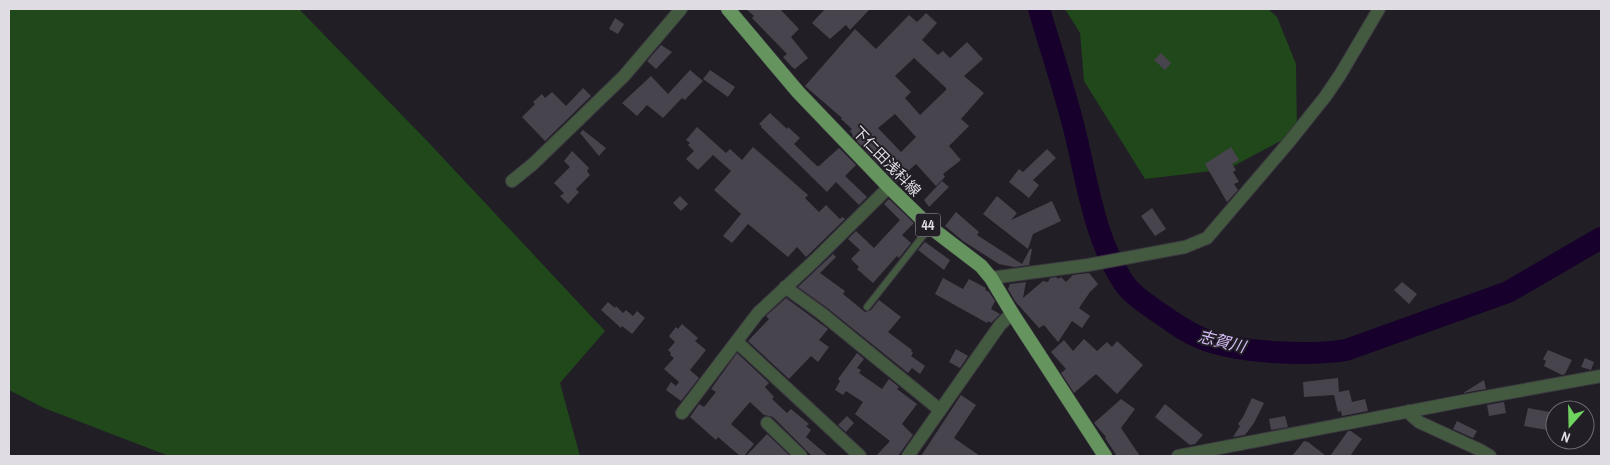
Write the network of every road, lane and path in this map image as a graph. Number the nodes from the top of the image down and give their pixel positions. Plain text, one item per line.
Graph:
1 (681, 9) edge
2 (728, 9) edge
3 (1379, 9) edge
4 (512, 181) dead end
5 (889, 187) junction
6 (930, 227) junction
7 (991, 278) junction
8 (785, 287) junction
9 (867, 307) dead end
10 (1012, 313) junction
11 (737, 342) junction
12 (1601, 376) edge
13 (940, 410) junction
14 (1409, 411) junction
15 (682, 413) dead end
16 (768, 423) dead end
17 (802, 456) edge
18 (860, 456) edge
19 (908, 456) edge
20 (1105, 456) edge
21 (1178, 456) edge
22 (1490, 456) edge

1 - 4 street
2 - 5 main road, 下仁田浅科線 / 44
3 - 7 street
5 - 6 main road, 下仁田浅科線 / 44
5 - 8 street
6 - 7 main road, 下仁田浅科線 / 44
6 - 9 lane
7 - 10 main road, 下仁田浅科線 / 44
8 - 11 street
8 - 13 street
10 - 13 street
10 - 20 main road, 下仁田浅科線 / 44
11 - 15 street
11 - 18 street
12 - 14 street
13 - 19 street
14 - 21 street
14 - 22 street
16 - 17 street

